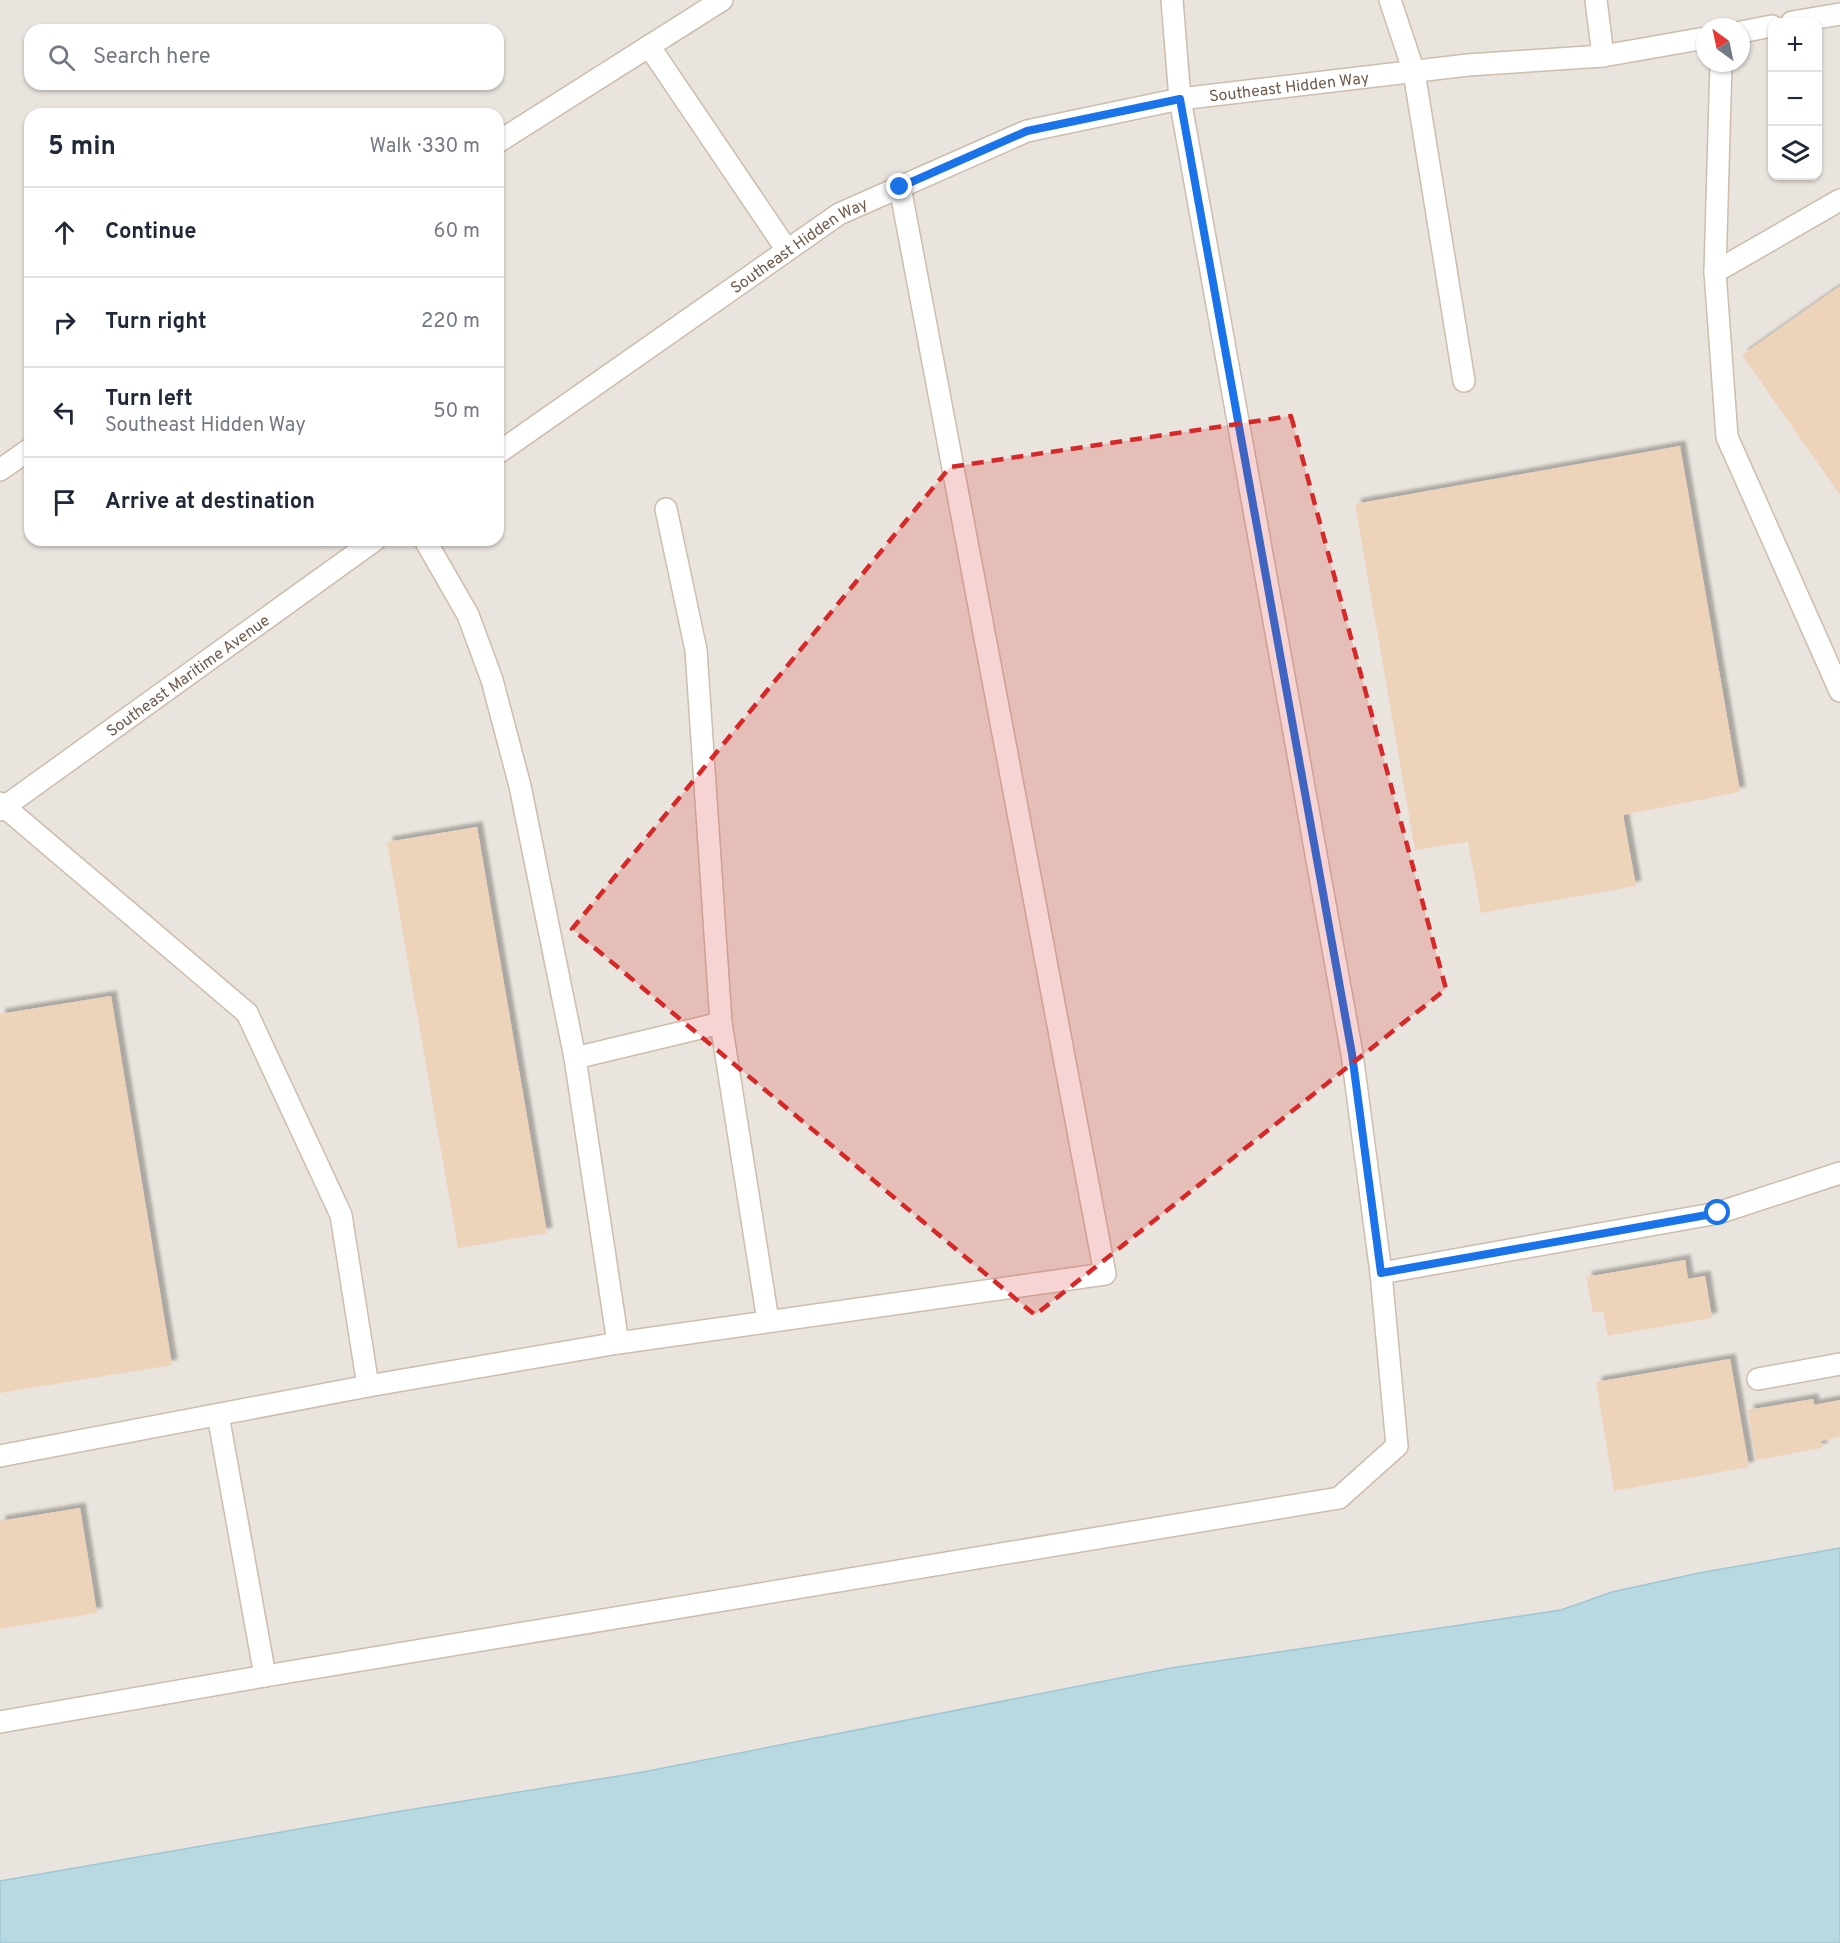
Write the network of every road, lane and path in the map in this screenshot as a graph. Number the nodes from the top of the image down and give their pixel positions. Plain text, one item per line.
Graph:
1 (722, 0) edge
2 (1172, 0) edge
3 (1390, 0) edge
4 (1596, 0) edge
5 (1840, 14) edge
6 (1816, 18) edge
7 (1768, 27) edge
8 (1750, 30) edge
9 (1696, 40) edge
10 (650, 46) junction
11 (1603, 56) junction
12 (1414, 72) junction
13 (1721, 72) edge
14 (1180, 99) junction
15 (504, 138) edge
16 (900, 187) junction
17 (1840, 200) edge
18 (787, 250) junction
19 (1714, 272) junction
20 (1464, 381) dead end
21 (504, 449) edge
22 (24, 453) edge
23 (0, 470) edge
24 (666, 509) dead end
25 (367, 546) edge
26 (428, 546) edge
27 (1840, 691) edge
28 (1, 807) edge
29 (721, 1023) junction
30 (575, 1058) junction
31 (1840, 1173) edge
32 (1381, 1273) junction
33 (768, 1322) junction
34 (618, 1343) junction
35 (1840, 1365) edge
36 (1758, 1379) dead end
37 (368, 1386) junction
38 (218, 1415) junction
39 (0, 1456) edge
40 (265, 1676) junction
41 (0, 1722) edge

1 - 10 lane
2 - 14 lane
3 - 12 lane
4 - 11 lane
5 - 6 lane
7 - 8 lane
9 - 11 lane, Southeast Hidden Way
10 - 15 lane
10 - 18 lane
11 - 12 lane, Southeast Hidden Way
12 - 14 lane, Southeast Hidden Way
12 - 20 lane
13 - 19 lane
14 - 16 lane, Southeast Hidden Way
14 - 32 lane
16 - 18 lane, Southeast Hidden Way
16 - 33 lane
17 - 19 lane
18 - 21 lane, Southeast Hidden Way
19 - 27 lane
22 - 23 lane
24 - 29 lane
25 - 28 lane, Southeast Maritime Avenue
26 - 30 lane
28 - 37 lane
29 - 30 lane
29 - 33 lane
30 - 34 lane
31 - 32 lane
32 - 40 lane
33 - 34 lane
34 - 37 lane
35 - 36 lane
37 - 38 lane
38 - 39 lane
38 - 40 lane
40 - 41 lane

